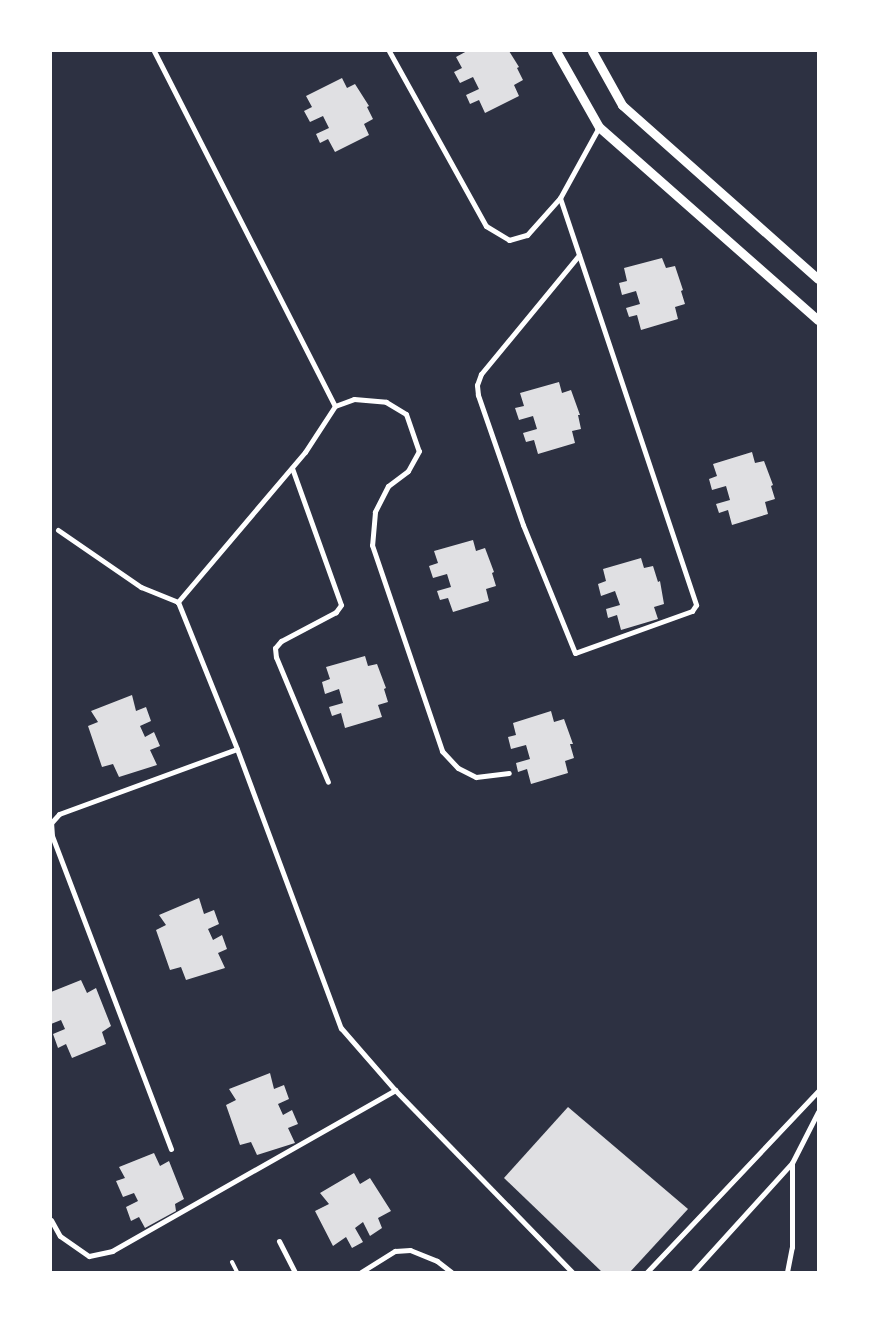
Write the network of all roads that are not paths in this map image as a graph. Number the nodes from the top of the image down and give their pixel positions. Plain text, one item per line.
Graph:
1 (154, 51) edge
2 (389, 51) edge
3 (556, 51) edge
4 (592, 51) edge
5 (599, 127) junction
6 (560, 198) junction
7 (579, 255) junction
8 (818, 279) edge
9 (818, 320) edge
10 (335, 406) junction
11 (292, 468) junction
12 (58, 530) dead end
13 (178, 602) junction
14 (237, 749) junction
15 (509, 773) dead end
16 (328, 782) dead end
17 (395, 1090) junction
18 (818, 1091) edge
19 (818, 1112) edge
20 (171, 1149) dead end
21 (792, 1163) junction
22 (51, 1220) edge
23 (278, 1241) dead end
24 (232, 1262) dead end
25 (237, 1272) edge
26 (296, 1272) edge
27 (362, 1272) edge
28 (451, 1272) edge
29 (572, 1272) edge
30 (647, 1272) edge
31 (694, 1272) edge
32 (787, 1272) edge

1 - 10 street
2 - 6 street
3 - 5 street
4 - 8 street
5 - 6 street
5 - 9 street
6 - 7 street
7 - 7 street
10 - 11 street
10 - 15 street
11 - 13 street
11 - 16 street
12 - 13 street
13 - 14 street
14 - 17 street
14 - 20 street
17 - 22 street
17 - 29 street
18 - 30 street
19 - 21 street
21 - 31 street
21 - 32 street
23 - 26 street
24 - 25 lane
27 - 28 street

